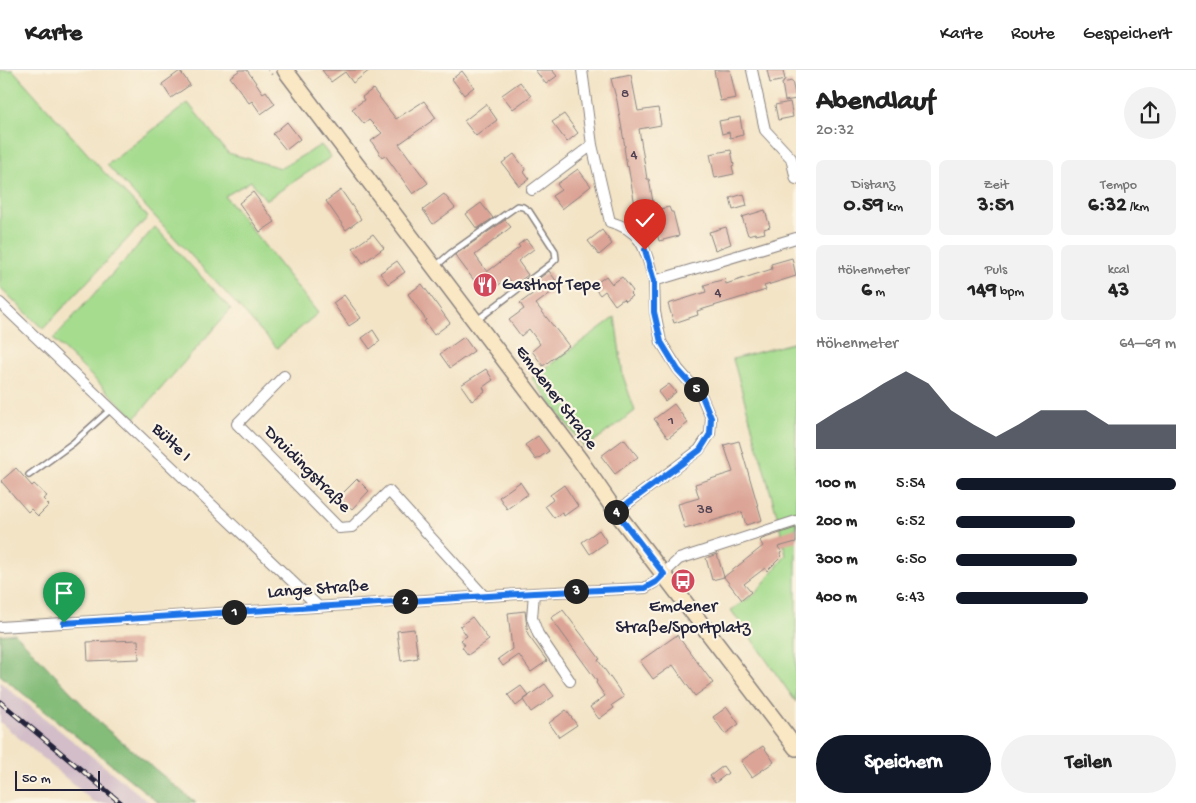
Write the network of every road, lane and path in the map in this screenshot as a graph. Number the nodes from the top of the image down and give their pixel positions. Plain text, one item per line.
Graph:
1 (285, 70) edge
2 (582, 70) edge
3 (752, 70) edge
4 (592, 145) junction
5 (796, 179) edge
6 (532, 190) dead end
7 (796, 238) edge
8 (434, 268) junction
9 (654, 281) junction
10 (0, 303) edge
11 (474, 322) junction
12 (284, 376) dead end
13 (111, 409) junction
14 (29, 475) dead end
15 (616, 512) junction
16 (796, 522) edge
17 (664, 574) junction
18 (534, 593) junction
19 (484, 596) junction
20 (319, 607) junction
21 (0, 627) edge
22 (570, 681) dead end
23 (796, 748) edge

1 - 8 street, Emdener Straße
2 - 4 street
3 - 5 street
4 - 6 street
4 - 9 street
7 - 9 street
8 - 11 street, Emdener Straße
8 - 11 lane
9 - 15 street
10 - 13 street, Bülte I
11 - 15 street, Emdener Straße
12 - 19 street, Druidingstraße
13 - 14 lane
13 - 20 street, Bülte I
15 - 17 street, Emdener Straße
16 - 17 street, Lange Straße
17 - 18 street, Lange Straße
17 - 23 street, Emdener Straße
18 - 19 street, Lange Straße
18 - 22 street
19 - 20 street, Lange Straße
20 - 21 street, Lange Straße

